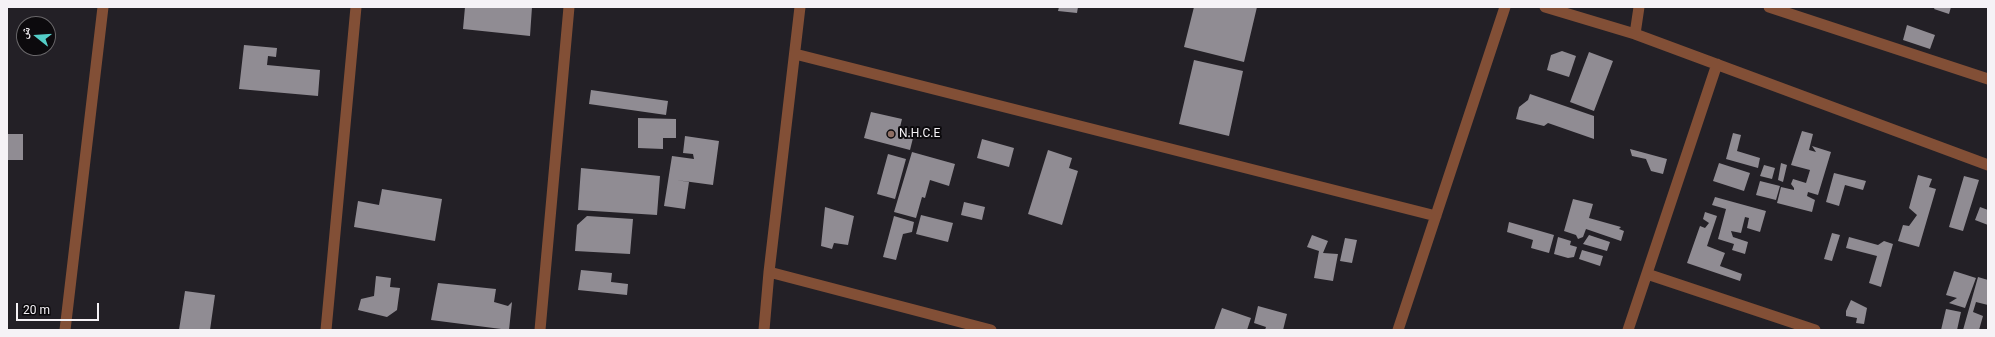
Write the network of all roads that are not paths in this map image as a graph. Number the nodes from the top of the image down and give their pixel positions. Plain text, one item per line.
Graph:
1 (103, 7) edge
2 (356, 7) edge
3 (570, 7) edge
4 (800, 7) edge
5 (1505, 7) edge
6 (1545, 7) edge
7 (1639, 7) edge
8 (1769, 7) edge
9 (1635, 34) junction
10 (795, 54) junction
11 (1717, 64) junction
12 (1988, 79) edge
13 (1988, 165) edge
14 (1436, 216) junction
15 (769, 272) junction
16 (1647, 274) junction
17 (65, 330) edge
18 (326, 330) edge
19 (540, 330) edge
20 (764, 330) edge
21 (991, 330) edge
22 (1398, 330) edge
23 (1628, 330) edge
24 (1815, 330) edge

1 - 17 street
2 - 18 street
3 - 19 street
4 - 10 street
5 - 14 street
6 - 9 street
7 - 9 street
8 - 12 street
9 - 11 street
10 - 14 street
10 - 15 street
11 - 13 street
11 - 16 street
14 - 22 street
15 - 20 street
15 - 21 street
16 - 23 street
16 - 24 street

